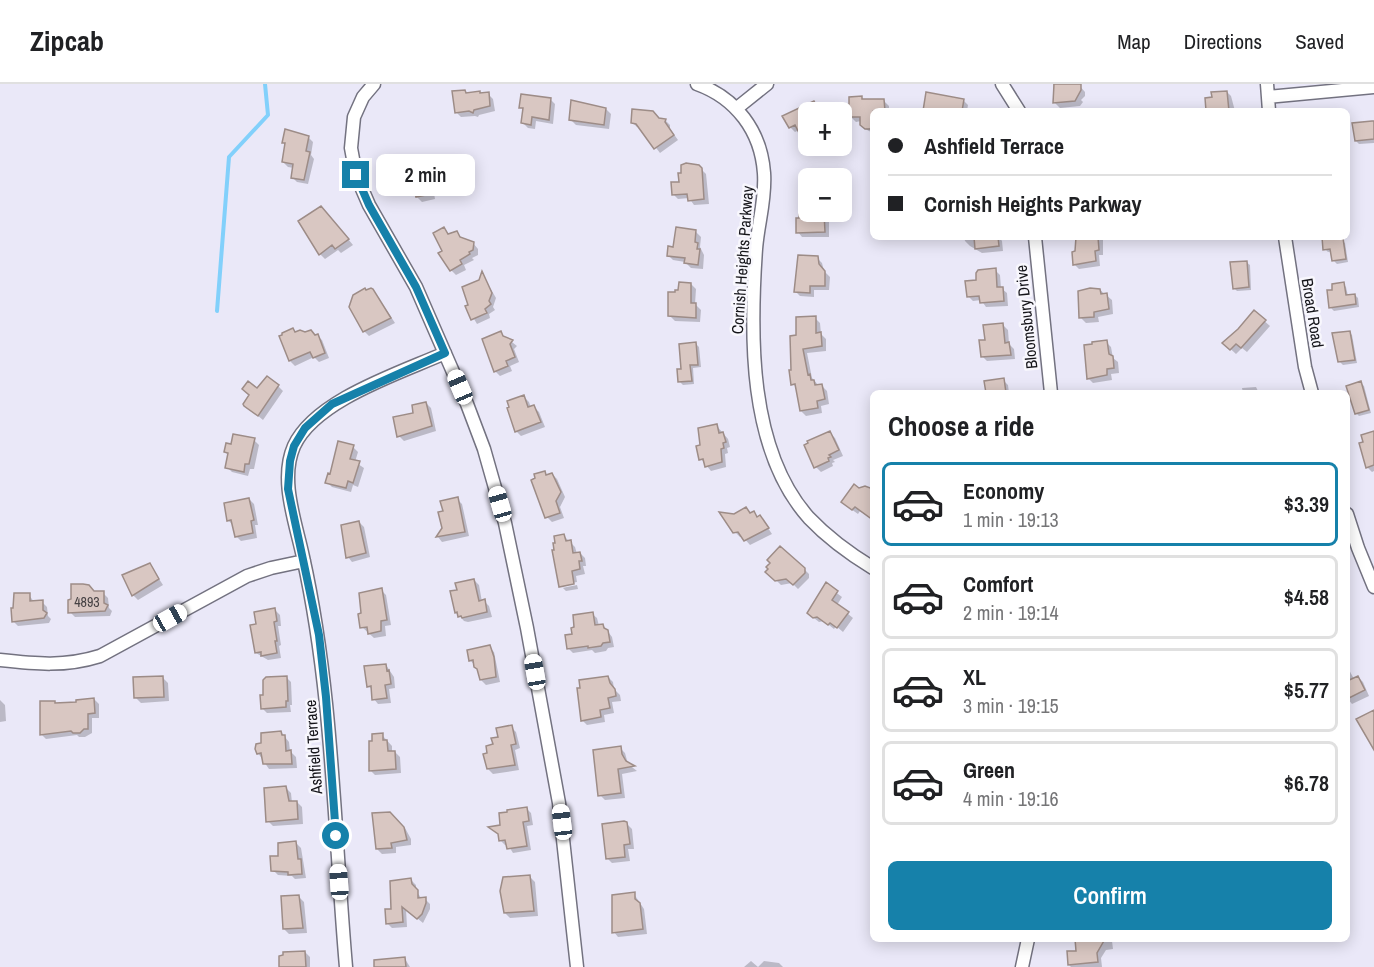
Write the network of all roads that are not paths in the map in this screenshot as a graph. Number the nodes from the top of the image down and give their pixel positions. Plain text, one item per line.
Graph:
1 (374, 84) edge
2 (697, 84) edge
3 (767, 84) edge
4 (1002, 84) edge
5 (1267, 84) edge
6 (1374, 87) edge
7 (1268, 97) junction
8 (737, 108) junction
9 (1016, 108) edge
10 (1269, 108) edge
11 (1035, 240) edge
12 (1285, 240) edge
13 (445, 353) junction
14 (1051, 390) edge
15 (1311, 390) edge
16 (1352, 550) edge
17 (304, 561) junction
18 (870, 566) edge
19 (1374, 587) edge
20 (0, 660) edge
21 (1027, 942) edge
22 (346, 967) edge
23 (577, 967) edge
24 (1022, 967) edge

1 - 13 street
2 - 8 street, Cornish Heights Parkway
3 - 8 street
4 - 9 street
5 - 7 street
6 - 7 street
7 - 10 street
8 - 18 street, Cornish Heights Parkway
11 - 14 street, Bloomsbury Drive
12 - 15 street, Broad Road
13 - 17 street, Ashfield Terrace
13 - 23 street
16 - 19 street
17 - 20 street
17 - 22 street, Ashfield Terrace
21 - 24 street

